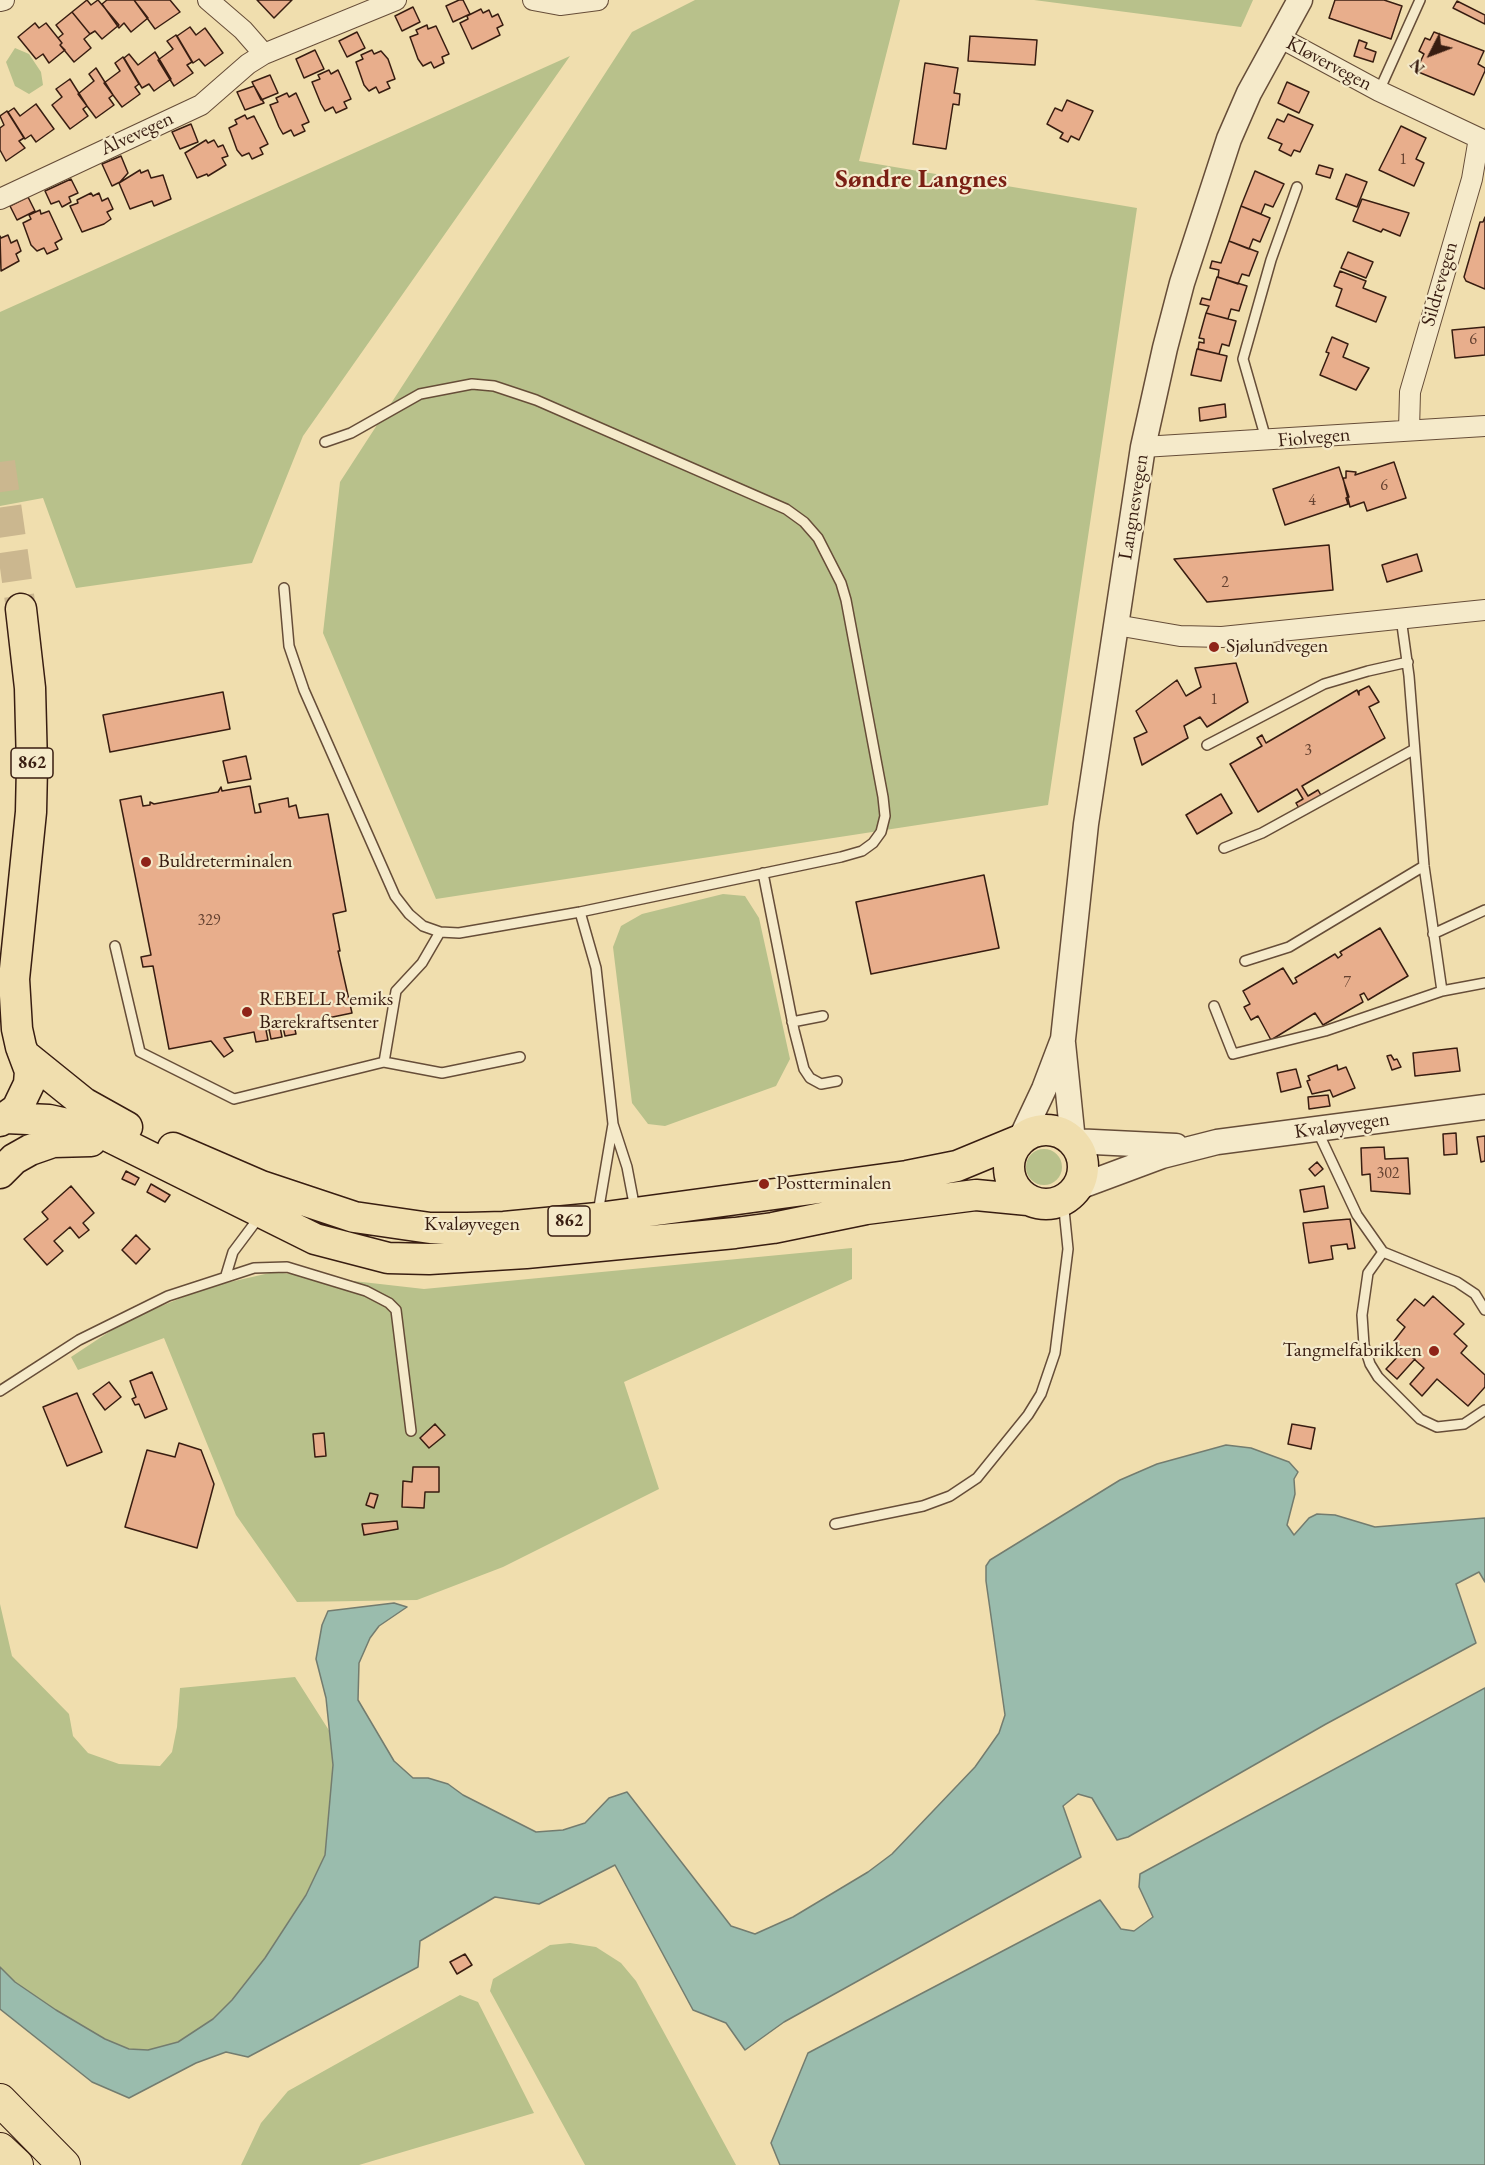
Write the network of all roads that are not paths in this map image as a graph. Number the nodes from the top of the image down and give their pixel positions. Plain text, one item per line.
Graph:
1 (208, 0) edge
2 (396, 0) edge
3 (533, 0) edge
4 (598, 0) edge
5 (1299, 0) edge
6 (1420, 0) edge
7 (1278, 37) junction
8 (264, 54) junction
9 (1379, 92) junction
10 (1482, 140) edge
11 (1297, 187) dead end
12 (0, 199) edge
13 (1485, 426) edge
14 (1409, 430) junction
15 (325, 442) dead end
16 (1267, 442) junction
17 (1143, 447) junction
18 (284, 588) dead end
19 (21, 609) tunnel mouth
20 (1485, 609) edge
21 (1401, 618) junction
22 (1116, 625) junction
23 (1408, 662) junction
24 (1207, 745) dead end
25 (1413, 750) junction
26 (1224, 848) dead end
27 (1424, 866) junction
28 (763, 873) junction
29 (1485, 910) edge
30 (580, 912) junction
31 (18, 917) junction
32 (440, 932) junction
33 (1433, 934) junction
34 (115, 946) dead end
35 (0, 955) edge
36 (1245, 961) dead end
37 (1485, 983) edge
38 (1442, 991) junction
39 (1214, 1006) dead end
40 (823, 1016) dead end
41 (792, 1022) junction
42 (1062, 1039) junction
43 (16, 1045) edge
44 (520, 1057) dead end
45 (384, 1062) junction
46 (837, 1081) dead end
47 (1485, 1107) edge
48 (3, 1119) edge
49 (613, 1124) junction
50 (1317, 1130) junction
51 (1020, 1140) junction
52 (1073, 1141) junction
53 (121, 1142) junction
54 (1200, 1146) junction
55 (0, 1173) edge
56 (1070, 1194) junction
57 (1028, 1200) junction
58 (263, 1213) junction
59 (619, 1227) junction
60 (1383, 1252) junction
61 (226, 1275) junction
62 (1485, 1310) edge
63 (0, 1391) edge
64 (1485, 1410) edge
65 (411, 1431) dead end
66 (835, 1524) dead end
67 (0, 2100) edge
68 (0, 2149) edge
69 (17, 2165) edge
70 (64, 2165) edge

1 - 8 street
2 - 8 street, Alvevegen
3 - 4 street
5 - 7 street, Langnesvegen
6 - 9 lane, Kløvervegen
7 - 9 street, Kløvervegen
7 - 17 street, Langnesvegen
8 - 12 street, Alvevegen
9 - 10 street, Kløvervegen
10 - 14 street, Sildrevegen
11 - 16 lane
13 - 14 street, Fiolvegen
14 - 16 street, Fiolvegen
15 - 28 lane
16 - 17 street, Fiolvegen
17 - 22 street, Langnesvegen
18 - 32 lane
19 - 31 main road, 862
20 - 21 street
21 - 22 street
21 - 23 lane
22 - 42 street, Langnesvegen
23 - 24 lane
23 - 25 lane
25 - 26 lane
25 - 27 lane
27 - 33 lane
27 - 36 lane
28 - 30 lane
28 - 41 lane
29 - 33 lane
30 - 32 lane
30 - 49 lane
31 - 35 main road, 862
31 - 43 main road, 862
32 - 45 lane
33 - 38 lane
34 - 45 lane
37 - 38 lane
38 - 39 lane
40 - 41 lane
41 - 46 lane
42 - 51 street, Langnesvegen
42 - 52 street, Langnesvegen
43 - 48 main road, 862
43 - 59 main road, Kvaløyvegen / 862
44 - 45 lane
47 - 50 street, Kvaløyvegen
48 - 53 main road, Kvaløyvegen / 862
49 - 59 lane
49 - 59 lane
50 - 54 street, Kvaløyvegen
50 - 60 lane
51 - 52 main road, 862
51 - 57 main road
51 - 59 main road, Kvaløyvegen / 862
52 - 54 street, Kvaløyvegen
52 - 56 main road
53 - 55 main road, 862
53 - 58 main road, Kvaløyvegen / 862
54 - 56 street, Kvaløyvegen
56 - 57 main road, 862
56 - 66 lane
57 - 59 main road, Kvaløyvegen / 862
58 - 59 main road, Kvaløyvegen / 862
58 - 61 lane
60 - 62 lane
60 - 64 lane
61 - 63 lane
61 - 65 lane
67 - 70 highway
68 - 69 highway

